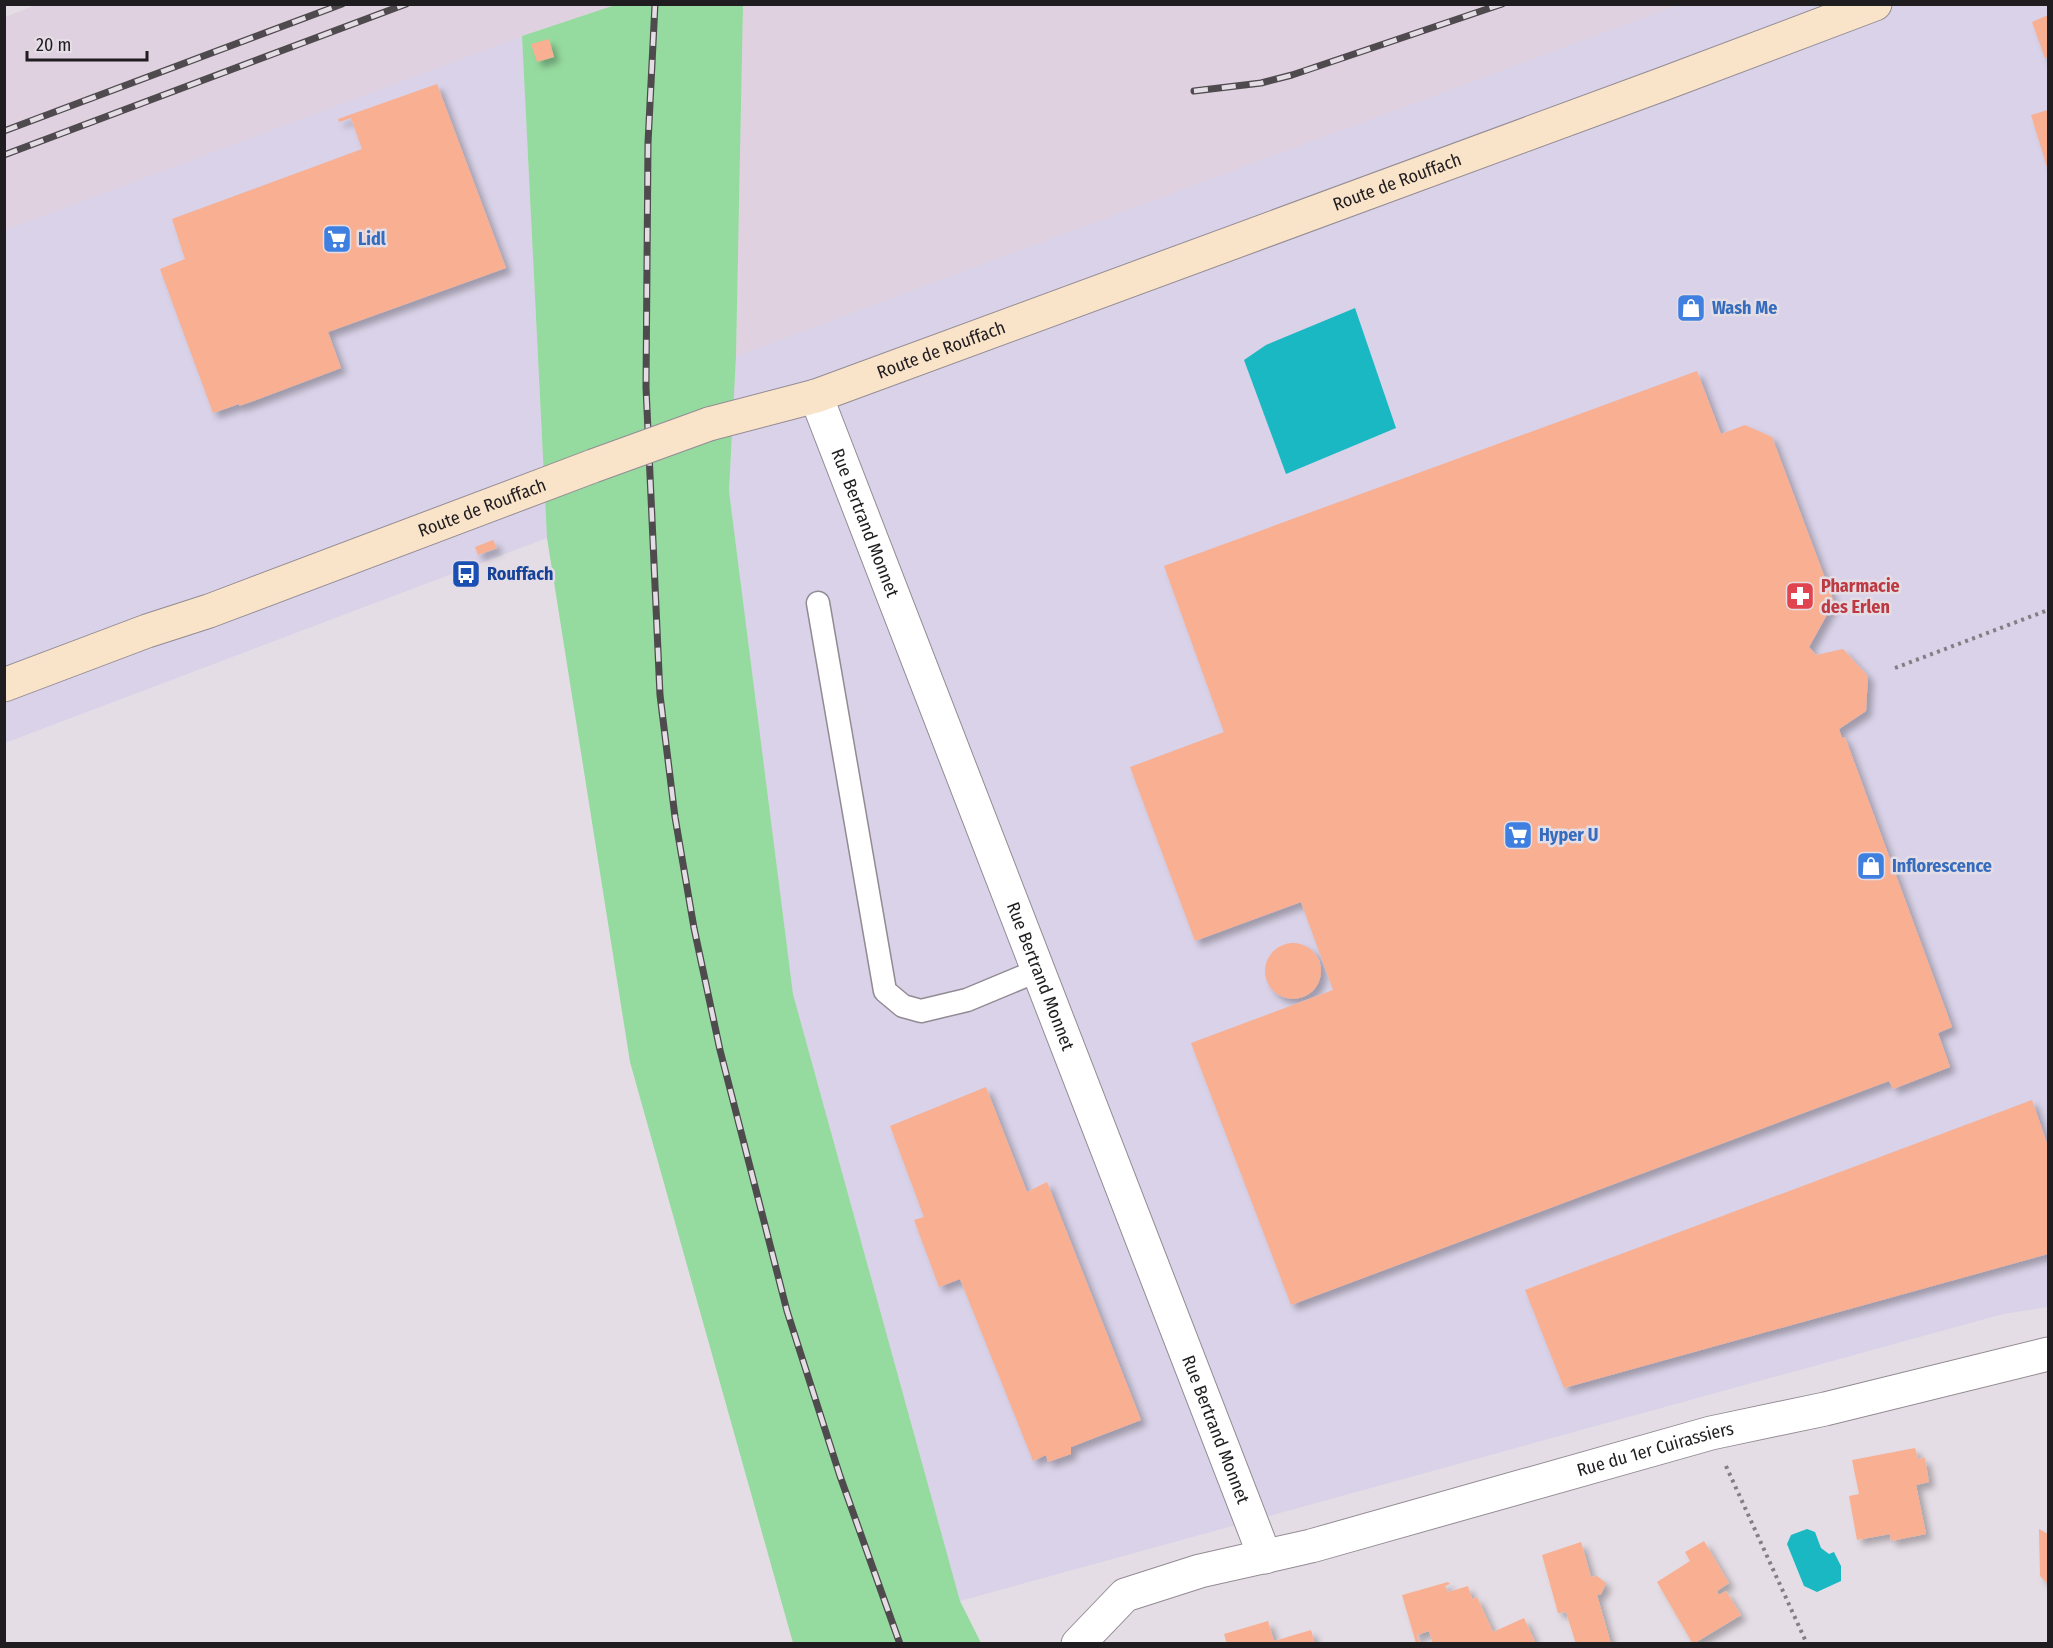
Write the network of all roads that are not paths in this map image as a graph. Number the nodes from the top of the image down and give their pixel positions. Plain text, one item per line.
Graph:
1 (1875, 4) edge
2 (816, 396) junction
3 (818, 603) dead end
4 (4, 685) edge
5 (1039, 970) junction
6 (2049, 1354) edge
7 (1265, 1557) junction
8 (1078, 1644) edge

1 - 2 main road, Route de Rouffach
2 - 4 main road, Route de Rouffach, bridge
2 - 5 street, Rue Bertrand Monnet
3 - 5 lane
5 - 7 street, Rue Bertrand Monnet
6 - 7 street, Rue du 1er Cuirassiers
7 - 8 street, Rue du 1er Cuirassiers

